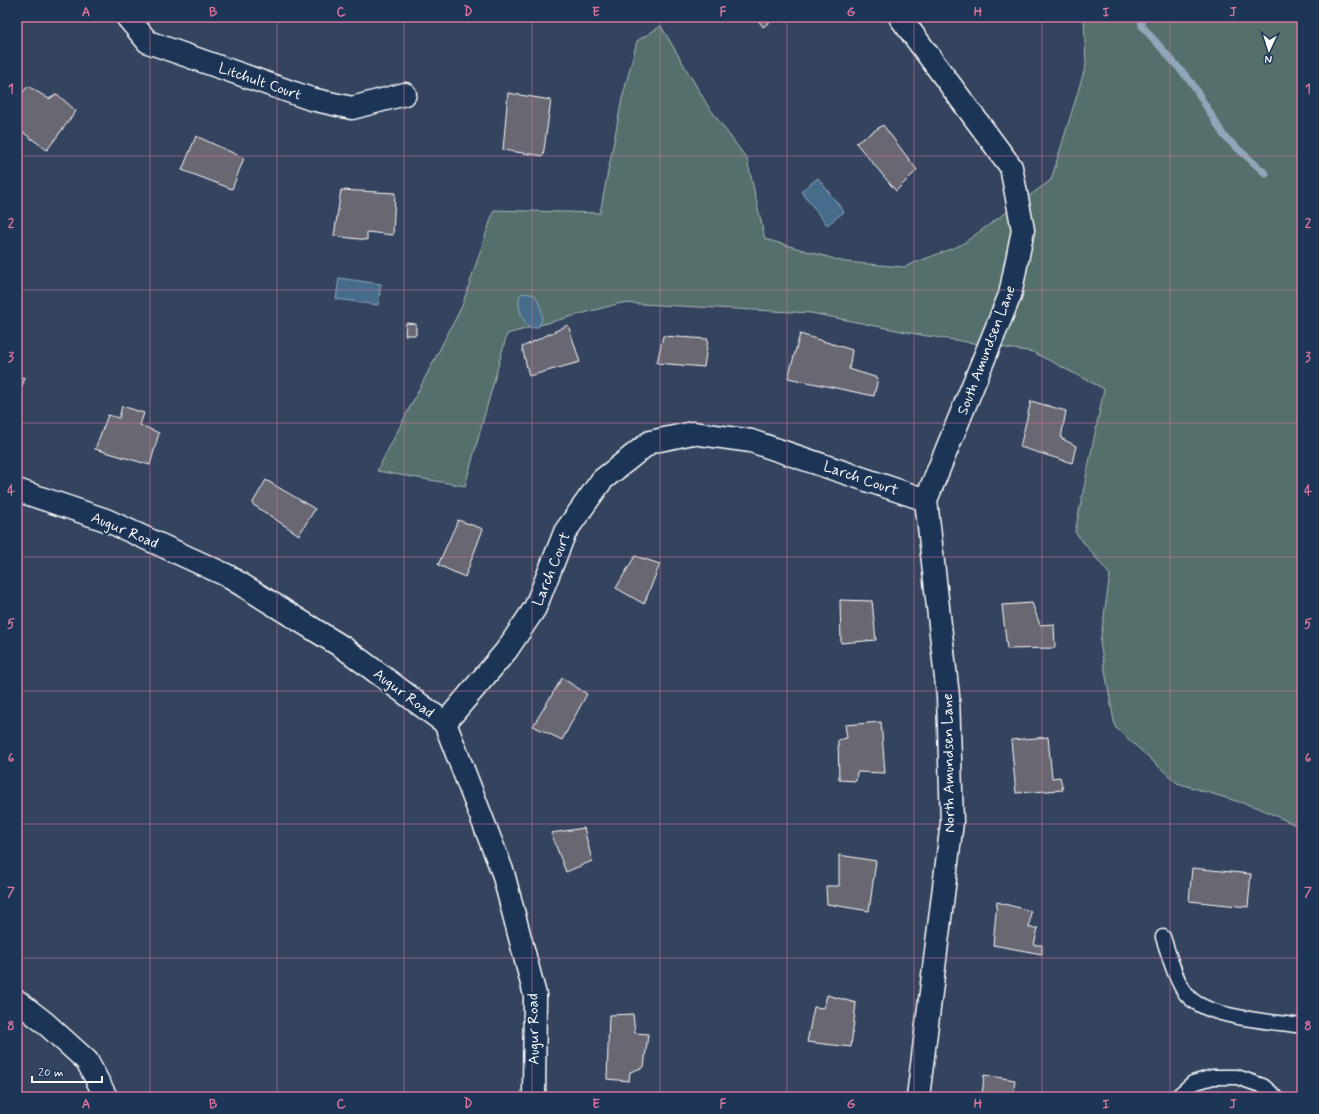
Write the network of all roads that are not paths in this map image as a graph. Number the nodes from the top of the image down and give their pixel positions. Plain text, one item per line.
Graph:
1 (127, 17) edge
2 (900, 17) edge
3 (405, 94) dead end
4 (17, 490) edge
5 (926, 500) junction
6 (445, 723) junction
7 (1164, 937) dead end
8 (17, 1001) edge
9 (1302, 1026) edge
10 (106, 1097) edge
11 (534, 1097) edge
12 (918, 1097) edge
13 (1177, 1097) edge
14 (1276, 1097) edge

1 - 3 street, Litchult Court
2 - 5 street, South Amundsen Lane
4 - 6 street, Augur Road
5 - 6 street, Larch Court
5 - 12 street, North Amundsen Lane
6 - 11 street, Augur Road
7 - 9 lane
8 - 10 street
13 - 14 lane

